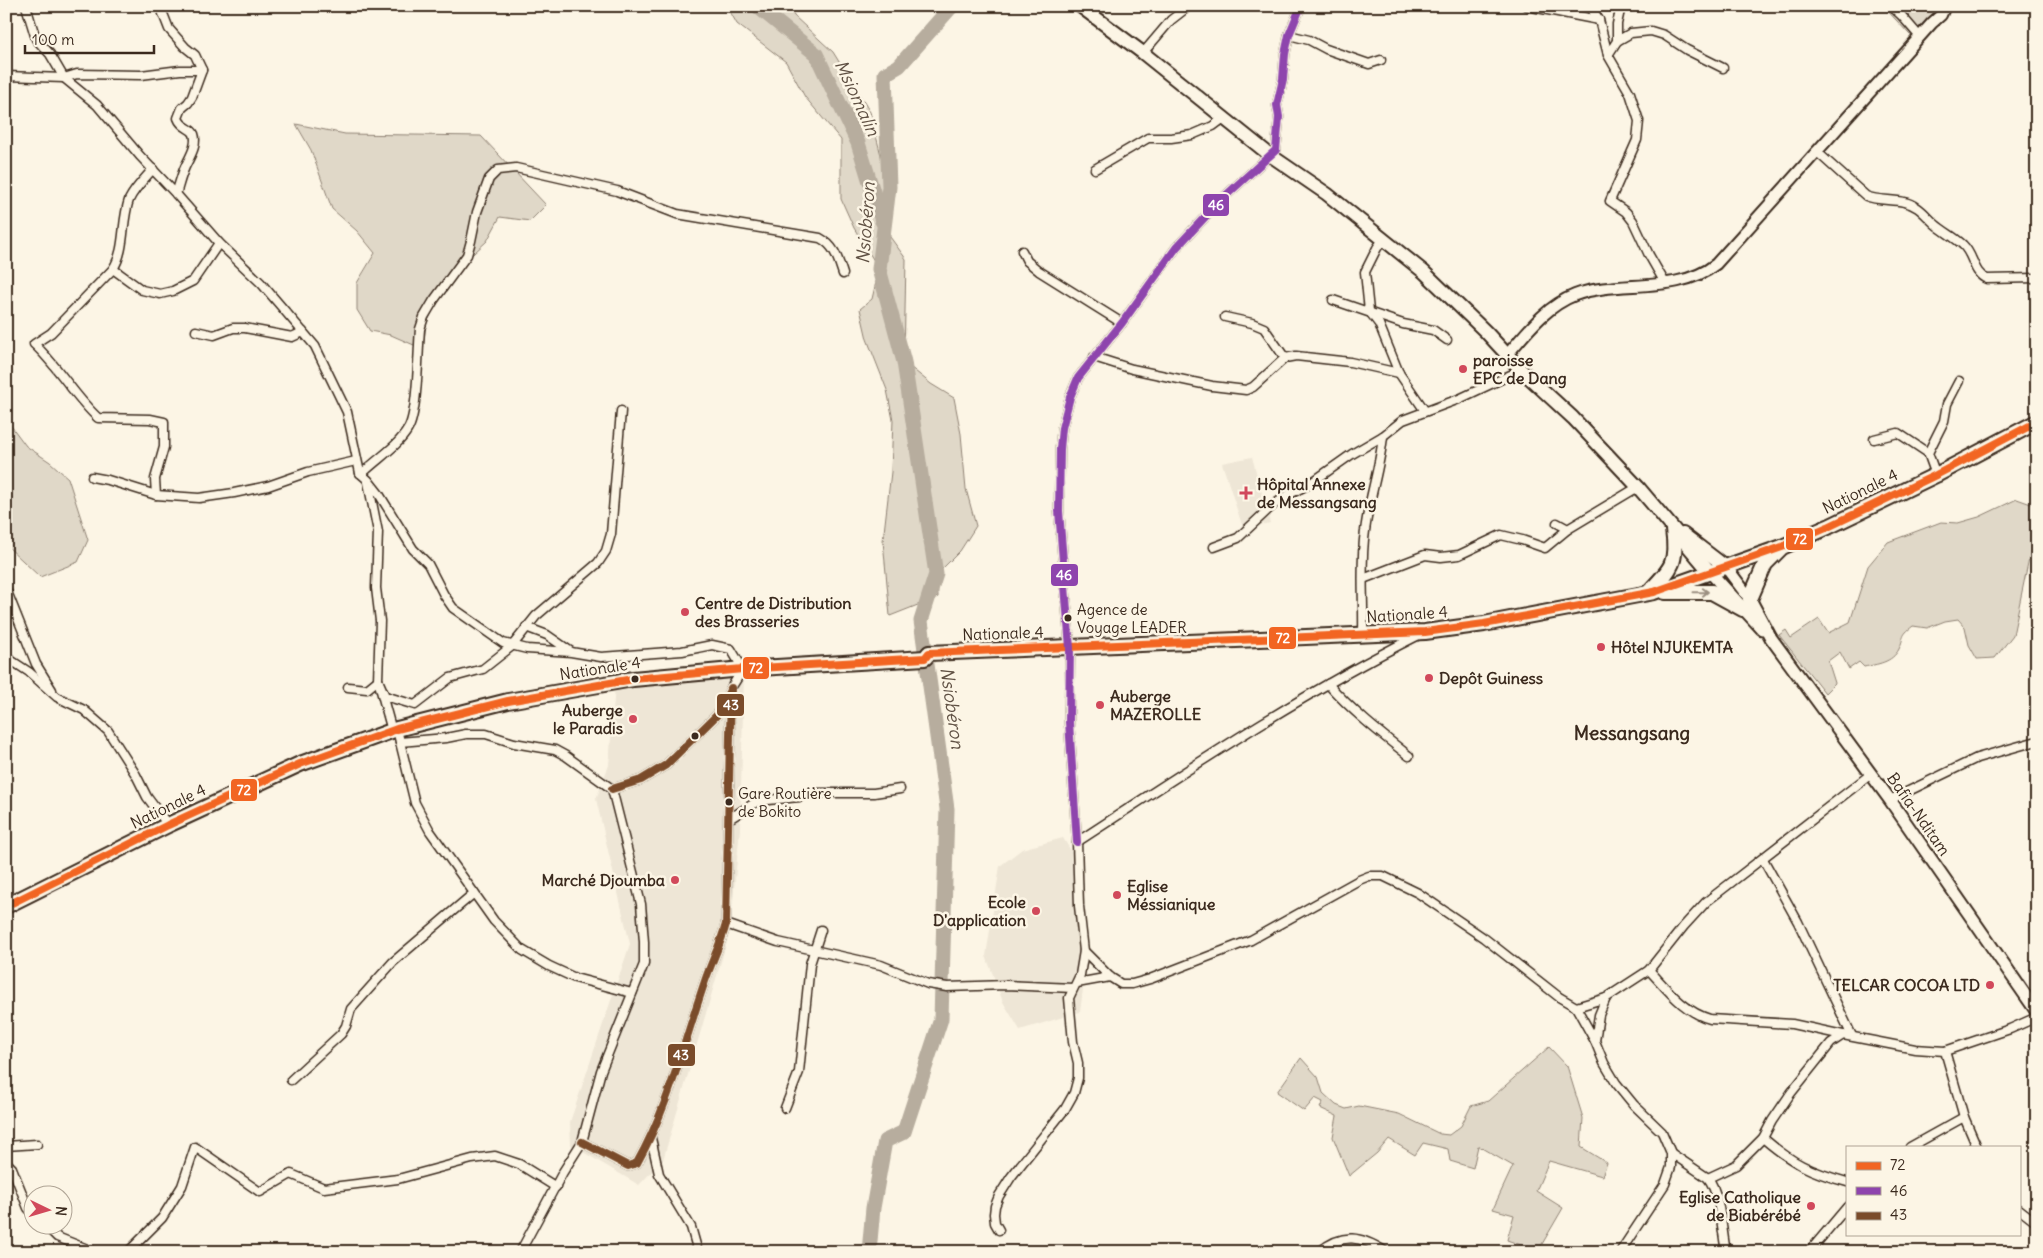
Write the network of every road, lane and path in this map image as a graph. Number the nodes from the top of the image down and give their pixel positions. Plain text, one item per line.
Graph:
1 (26, 6) edge
2 (160, 6) edge
3 (1080, 6) edge
4 (1189, 6) edge
5 (1301, 6) edge
6 (1528, 6) edge
7 (1590, 6) edge
8 (1621, 6) edge
9 (1891, 6) edge
10 (1945, 6) edge
11 (1599, 20) junction
12 (1289, 35) junction
13 (1920, 37) junction
14 (1617, 41) junction
15 (1143, 53) junction
16 (1608, 55) junction
17 (1381, 60) dead end
18 (1723, 68) dead end
19 (202, 70) junction
20 (6, 76) edge
21 (64, 78) junction
22 (1225, 117) junction
23 (1816, 151) junction
24 (1270, 155) junction
25 (153, 169) junction
26 (1095, 169) dead end
27 (176, 194) junction
28 (1383, 240) junction
29 (219, 243) junction
30 (1022, 251) dead end
31 (113, 269) junction
32 (843, 274) dead end
33 (2037, 278) edge
34 (1665, 282) junction
35 (1333, 300) dead end
36 (1369, 311) junction
37 (1225, 317) dead end
38 (1122, 323) junction
39 (196, 331) dead end
40 (303, 332) junction
41 (1447, 340) dead end
42 (1507, 355) junction
43 (1094, 357) junction
44 (1285, 358) junction
45 (1521, 370) junction
46 (1400, 373) junction
47 (1958, 381) dead end
48 (622, 411) dead end
49 (1425, 411) junction
50 (2037, 422) edge
51 (1383, 436) junction
52 (1874, 439) dead end
53 (1928, 453) junction
54 (356, 461) junction
55 (360, 473) junction
56 (1936, 475) junction
57 (92, 477) dead end
58 (368, 480) junction
59 (1638, 487) junction
60 (156, 495) junction
61 (1558, 523) dead end
62 (1671, 527) junction
63 (1568, 529) junction
64 (1782, 546) junction
65 (1214, 547) dead end
66 (1726, 567) junction
67 (1710, 572) junction
68 (1363, 579) junction
69 (6, 589) edge
70 (1651, 593) junction
71 (1747, 604) junction
72 (526, 627) junction
73 (1425, 632) junction
74 (1363, 635) junction
75 (512, 646) junction
76 (1070, 648) junction
77 (571, 652) junction
78 (6, 657) edge
79 (743, 670) junction
80 (378, 680) junction
81 (1328, 684) junction
82 (348, 687) dead end
83 (731, 688) junction
84 (57, 697) junction
85 (397, 734) junction
86 (2037, 741) edge
87 (1408, 756) dead end
88 (1871, 774) junction
89 (612, 789) junction
90 (900, 789) dead end
91 (1890, 800) junction
92 (729, 819) junction
93 (168, 825) junction
94 (1077, 842) junction
95 (1763, 859) junction
96 (474, 894) junction
97 (6, 906) edge
98 (726, 924) junction
99 (821, 930) dead end
100 (813, 950) junction
101 (1084, 951) junction
102 (1649, 970) junction
103 (1110, 978) junction
104 (1075, 986) junction
105 (632, 992) junction
106 (1606, 998) junction
107 (1576, 1007) junction
108 (2037, 1012) edge
109 (2037, 1017) edge
110 (1843, 1035) junction
111 (1852, 1036) junction
112 (1595, 1041) junction
113 (1945, 1051) junction
114 (292, 1080) dead end
115 (785, 1108) dead end
116 (1964, 1117) junction
117 (651, 1138) junction
118 (1763, 1138) junction
119 (582, 1142) junction
120 (37, 1144) dead end
121 (6, 1146) edge
122 (1912, 1146) edge
123 (1977, 1146) edge
124 (1671, 1153) junction
125 (6, 1162) edge
126 (1708, 1178) junction
127 (1846, 1182) edge
128 (556, 1187) junction
129 (22, 1193) edge
130 (1846, 1208) edge
131 (2020, 1210) edge
132 (2037, 1223) edge
133 (999, 1230) dead end
134 (57, 1236) edge
135 (95, 1252) edge
136 (128, 1252) edge
137 (520, 1252) edge
138 (698, 1252) edge
139 (1319, 1252) edge
140 (1386, 1252) edge
141 (1620, 1252) edge
142 (1726, 1252) edge
143 (1809, 1252) edge

1 - 21 street
2 - 19 street
3 - 15 main road
4 - 15 street
5 - 12 street
6 - 11 street
7 - 11 street
8 - 14 street
9 - 13 street
10 - 13 street
11 - 16 street
12 - 17 street
12 - 24 street
13 - 23 street
14 - 16 street
14 - 18 street
15 - 22 main road
16 - 34 street
19 - 21 street
19 - 27 street
20 - 21 street
21 - 25 street
22 - 24 main road
22 - 26 street
23 - 33 street
23 - 34 street
24 - 28 main road
24 - 38 street
25 - 27 street
25 - 31 street
27 - 29 street
28 - 36 street
28 - 42 main road
29 - 31 street
29 - 40 street
30 - 38 street
31 - 60 street
32 - 55 street
34 - 42 street
35 - 36 street
36 - 41 street
36 - 46 street
37 - 44 street
38 - 43 street
39 - 40 street
40 - 54 street
42 - 45 main road
43 - 44 street
43 - 76 street
44 - 46 street
45 - 49 street
45 - 59 main road
46 - 49 street
47 - 53 street
48 - 72 street
49 - 51 street
50 - 56 highway, Nationale 4
51 - 65 street
51 - 68 street
52 - 53 street
53 - 56 street
54 - 55 street
54 - 60 street
55 - 58 street
56 - 64 highway, Nationale 4
57 - 60 street
58 - 75 street
58 - 80 street
59 - 62 main road
59 - 63 street
61 - 63 street
62 - 66 main road
62 - 67 main road
62 - 70 highway
63 - 68 street
64 - 66 highway, Nationale 4
64 - 71 highway
66 - 67 highway, Nationale 4
66 - 71 main road
67 - 70 highway, Nationale 4
67 - 71 main road
68 - 74 street
69 - 84 street
70 -> 71 highway
70 - 73 highway, Nationale 4
71 - 88 main road, Bafia-Nditam
72 - 75 street
72 - 77 street
73 - 74 highway, Nationale 4
73 - 81 street
74 - 76 highway, Nationale 4
75 - 77 street
75 - 80 street
76 - 79 highway, Nationale 4
76 - 94 street
77 - 79 street
78 - 84 street
79 - 83 street
79 - 85 highway, Nationale 4
80 - 82 street
80 - 85 street
81 - 87 street
81 - 94 street
83 - 89 street
83 - 92 street
84 - 93 street
85 - 89 street
85 - 93 highway, Nationale 4
85 - 96 street
86 - 91 street
88 - 91 main road, Bafia-Nditam
88 - 95 street
89 - 105 street
90 - 92 street
91 - 108 main road, Bafia-Nditam
92 - 98 street
93 - 97 highway, Nationale 4
94 - 101 street
95 - 102 street
95 - 111 street
96 - 105 street
96 - 114 street
98 - 100 street
98 - 117 street
99 - 100 street
100 - 104 street
100 - 115 street
101 - 103 street
101 - 104 street
102 - 106 street
102 - 110 street
103 - 104 street
103 - 107 street
104 - 133 street
105 - 119 street
106 - 107 street
106 - 112 street
107 - 112 street
109 - 113 street
110 - 111 street
110 - 118 street
111 - 113 street
112 - 124 street
113 - 116 street
116 - 122 street
116 - 123 street
117 - 119 street
117 - 138 street
118 - 126 street
118 - 127 street
119 - 128 street
120 - 121 street
124 - 126 street
124 - 141 street
125 - 129 street
126 - 142 street
128 - 136 street
128 - 137 street
130 - 143 street
131 - 132 street
134 - 135 street
139 - 140 street

